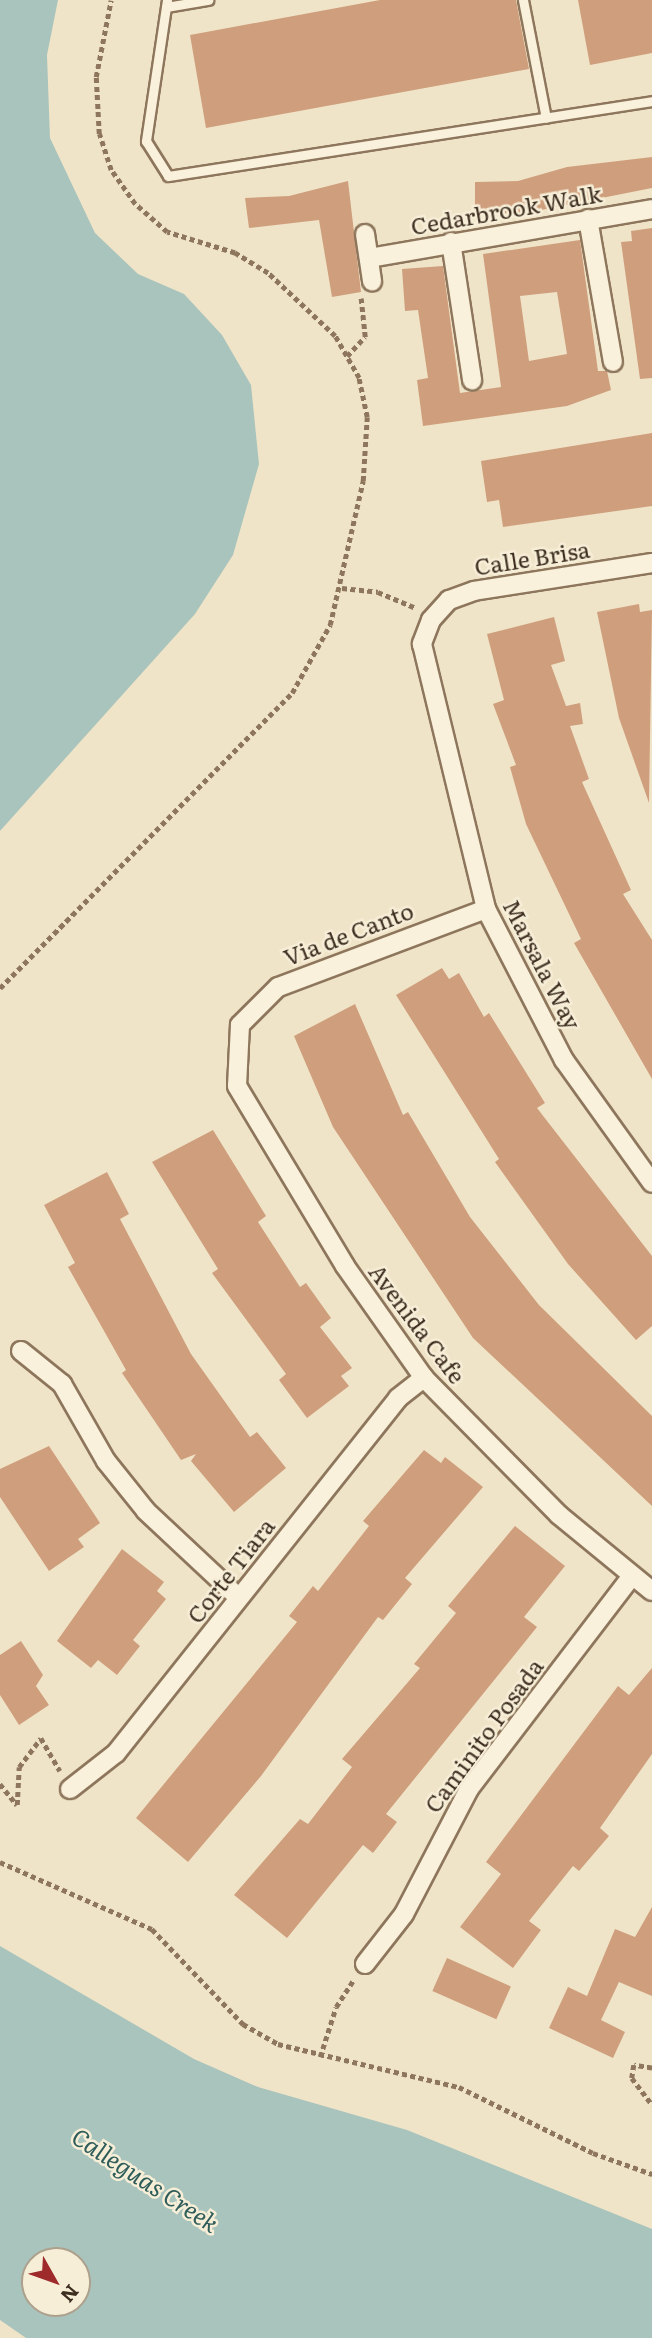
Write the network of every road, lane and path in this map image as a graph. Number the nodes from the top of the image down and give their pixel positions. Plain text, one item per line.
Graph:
1 (111, 0) edge
2 (208, 0) edge
3 (523, 0) edge
4 (167, 4) edge
5 (652, 101) edge
6 (546, 118) junction
7 (652, 209) edge
8 (588, 219) junction
9 (365, 234) dead end
10 (450, 242) junction
11 (369, 258) junction
12 (372, 281) joint
13 (347, 356) junction
14 (613, 362) dead end
15 (472, 380) dead end
16 (652, 563) edge
17 (342, 588) junction
18 (430, 620) junction
19 (486, 909) junction
20 (0, 988) edge
21 (240, 1025) joint
22 (652, 1183) edge
23 (21, 1351) dead end
24 (424, 1378) junction
25 (631, 1577) junction
26 (652, 1591) edge
27 (239, 1598) junction
28 (0, 1784) edge
29 (70, 1789) joint
30 (0, 1862) edge
31 (365, 1964) joint
32 (320, 2057) junction
33 (652, 2068) edge
34 (652, 2105) edge
35 (652, 2174) edge

1 - 13 path
2 - 4 lane
3 - 6 lane
4 - 6 lane
5 - 6 lane
7 - 8 street, Cedarbrook Walk
8 - 10 street, Cedarbrook Walk
8 - 14 street
9 - 11 street
10 - 11 street, Cedarbrook Walk
10 - 15 street
11 - 12 street
12 - 13 path
13 - 17 path
16 - 18 street, Calle Brisa
17 - 18 path
17 - 20 path
18 - 19 street, Marsala Way
19 - 21 street, Via de Canto
19 - 22 street, Marsala Way
21 - 24 street, Avenida Cafe
23 - 27 street
24 - 25 street, Avenida Cafe
24 - 27 street, Corte Tiara
25 - 26 street, Avenida Cafe
25 - 31 street, Caminito Posada
27 - 29 street, Corte Tiara
28 - 29 path
30 - 32 path
31 - 32 path
32 - 35 path
33 - 34 path

